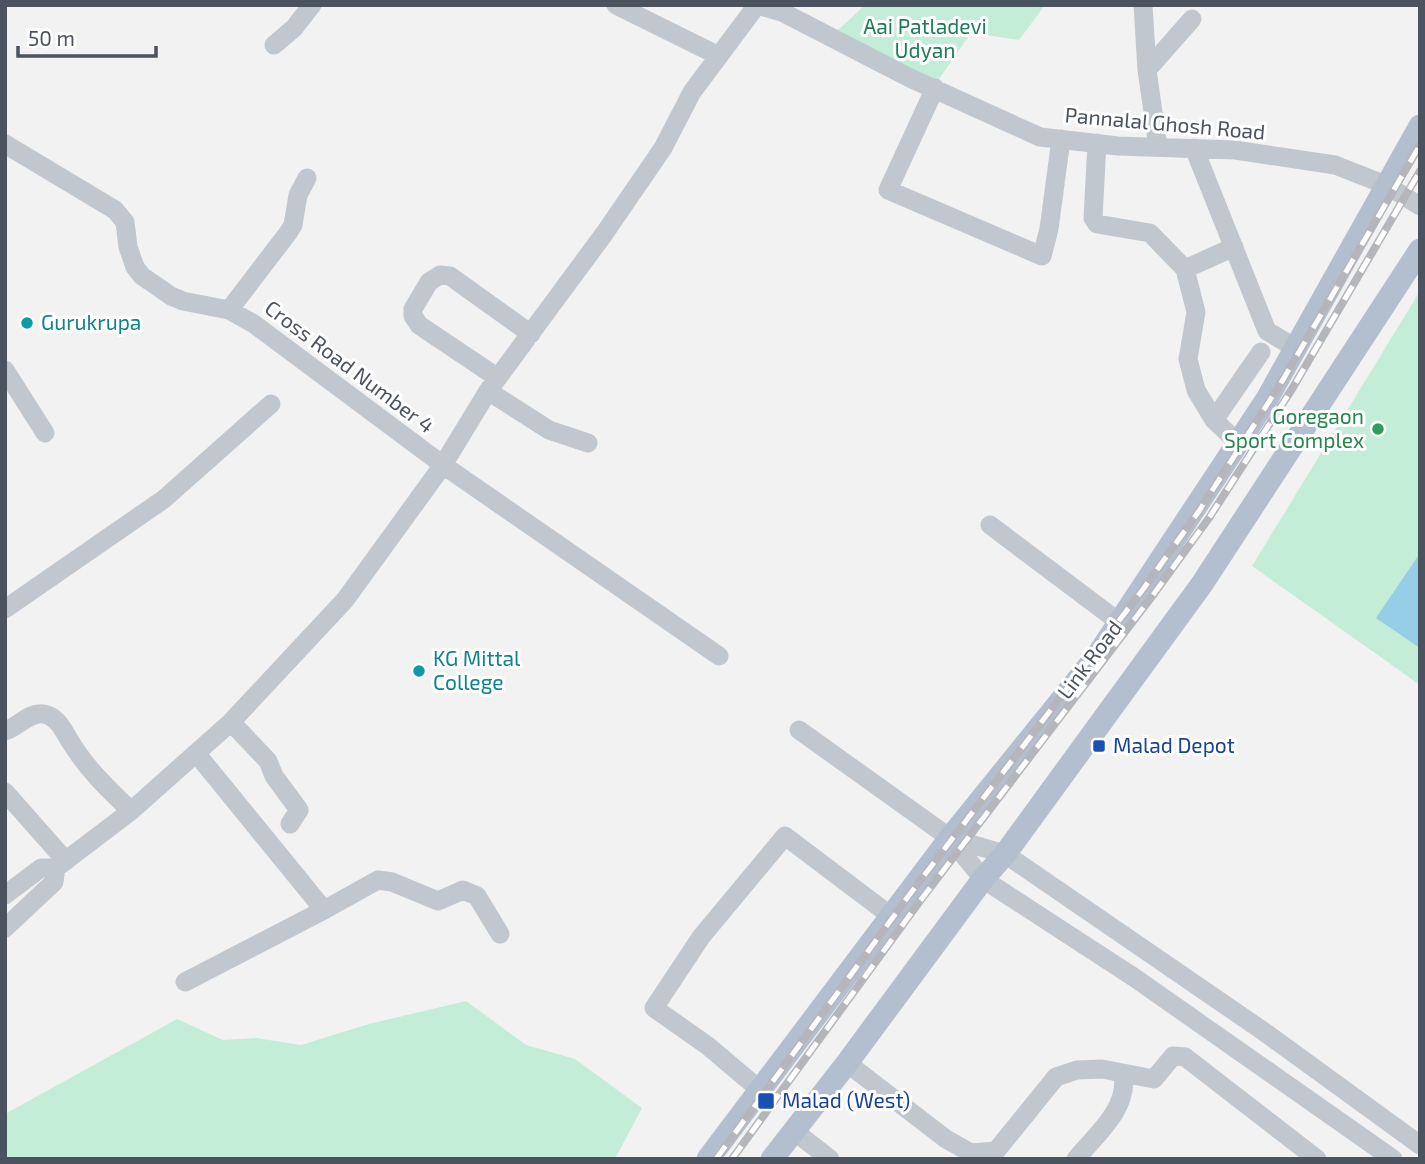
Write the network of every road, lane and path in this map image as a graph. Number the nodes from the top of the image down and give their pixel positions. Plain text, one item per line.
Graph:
1 (312, 5) edge
2 (616, 5) edge
3 (757, 5) edge
4 (1143, 5) edge
5 (1192, 19) dead end
6 (274, 45) dead end
7 (719, 56) junction
8 (1147, 71) junction
9 (935, 88) junction
10 (1420, 126) edge
11 (1061, 139) junction
12 (1097, 143) junction
13 (5, 144) edge
14 (1158, 147) junction
15 (1194, 148) junction
16 (307, 178) dead end
17 (1386, 186) junction
18 (1420, 206) edge
19 (1234, 247) junction
20 (1420, 250) edge
21 (1185, 269) junction
22 (229, 310) junction
23 (530, 334) junction
24 (1297, 349) junction
25 (5, 370) edge
26 (1276, 382) junction
27 (493, 385) junction
28 (271, 404) dead end
29 (1214, 420) junction
30 (45, 432) dead end
31 (588, 443) dead end
32 (1238, 443) junction
33 (443, 465) junction
34 (990, 525) dead end
35 (5, 609) edge
36 (1119, 622) junction
37 (719, 656) dead end
38 (231, 722) junction
39 (799, 730) dead end
40 (5, 731) edge
41 (196, 753) junction
42 (5, 792) edge
43 (131, 811) junction
44 (298, 820) dead end
45 (950, 838) junction
46 (1005, 854) junction
47 (61, 864) junction
48 (983, 878) junction
49 (5, 895) edge
50 (324, 910) junction
51 (891, 916) junction
52 (8, 918) edge
53 (500, 934) dead end
54 (186, 982) dead end
55 (1263, 1031) junction
56 (1245, 1056) junction
57 (847, 1063) junction
58 (1123, 1074) junction
59 (760, 1090) junction
60 (794, 1130) junction
61 (1420, 1145) edge
62 (780, 1156) edge
63 (708, 1159) edge
64 (830, 1159) edge
65 (1076, 1159) edge
66 (1317, 1159) edge
67 (1393, 1159) edge

1 - 6 street
2 - 7 street
3 - 7 street
3 - 9 street, Pannalal Ghosh Road
4 - 8 street
5 - 8 street
7 - 23 street
8 - 14 street
9 - 11 street, Pannalal Ghosh Road
9 - 11 street
10 - 17 main road, Link Road
11 - 12 street, Pannalal Ghosh Road
12 - 14 street, Pannalal Ghosh Road
12 - 21 street
13 - 22 street, Cross Road Number 4
14 - 15 street, Pannalal Ghosh Road
15 - 17 street, Pannalal Ghosh Road
15 - 19 street
16 - 22 street
17 - 18 street, Pannalal Ghosh Road
17 - 24 main road, Link Road
19 - 21 street
19 - 24 street
20 - 46 main road
21 - 29 street
22 - 33 street, Cross Road Number 4
23 - 27 street
23 - 27 street
24 - 26 main road, Link Road
25 - 30 street
26 - 29 street
26 - 32 main road, Link Road
27 - 31 street
27 - 33 street
28 - 35 street
29 - 32 street
32 - 36 main road, Link Road
33 - 37 street, Cross Road Number 4
33 - 38 street
34 - 36 street
36 - 45 main road, Link Road
38 - 41 street
38 - 44 street
39 - 45 street
40 - 43 street
41 - 43 street
41 - 50 street
42 - 47 street
43 - 47 street
45 - 46 street
45 - 48 street
45 - 51 main road, Link Road
46 - 48 main road
46 - 55 street
47 - 49 street
47 - 52 street
48 - 56 street
48 - 57 main road
50 - 53 street
50 - 54 street
51 - 59 main road, Link Road
51 - 59 street
55 - 56 street
55 - 61 street
56 - 67 street
57 - 58 street
57 - 60 main road
58 - 65 street
58 - 66 street
59 - 63 main road, Link Road
60 - 62 main road
60 - 64 street

